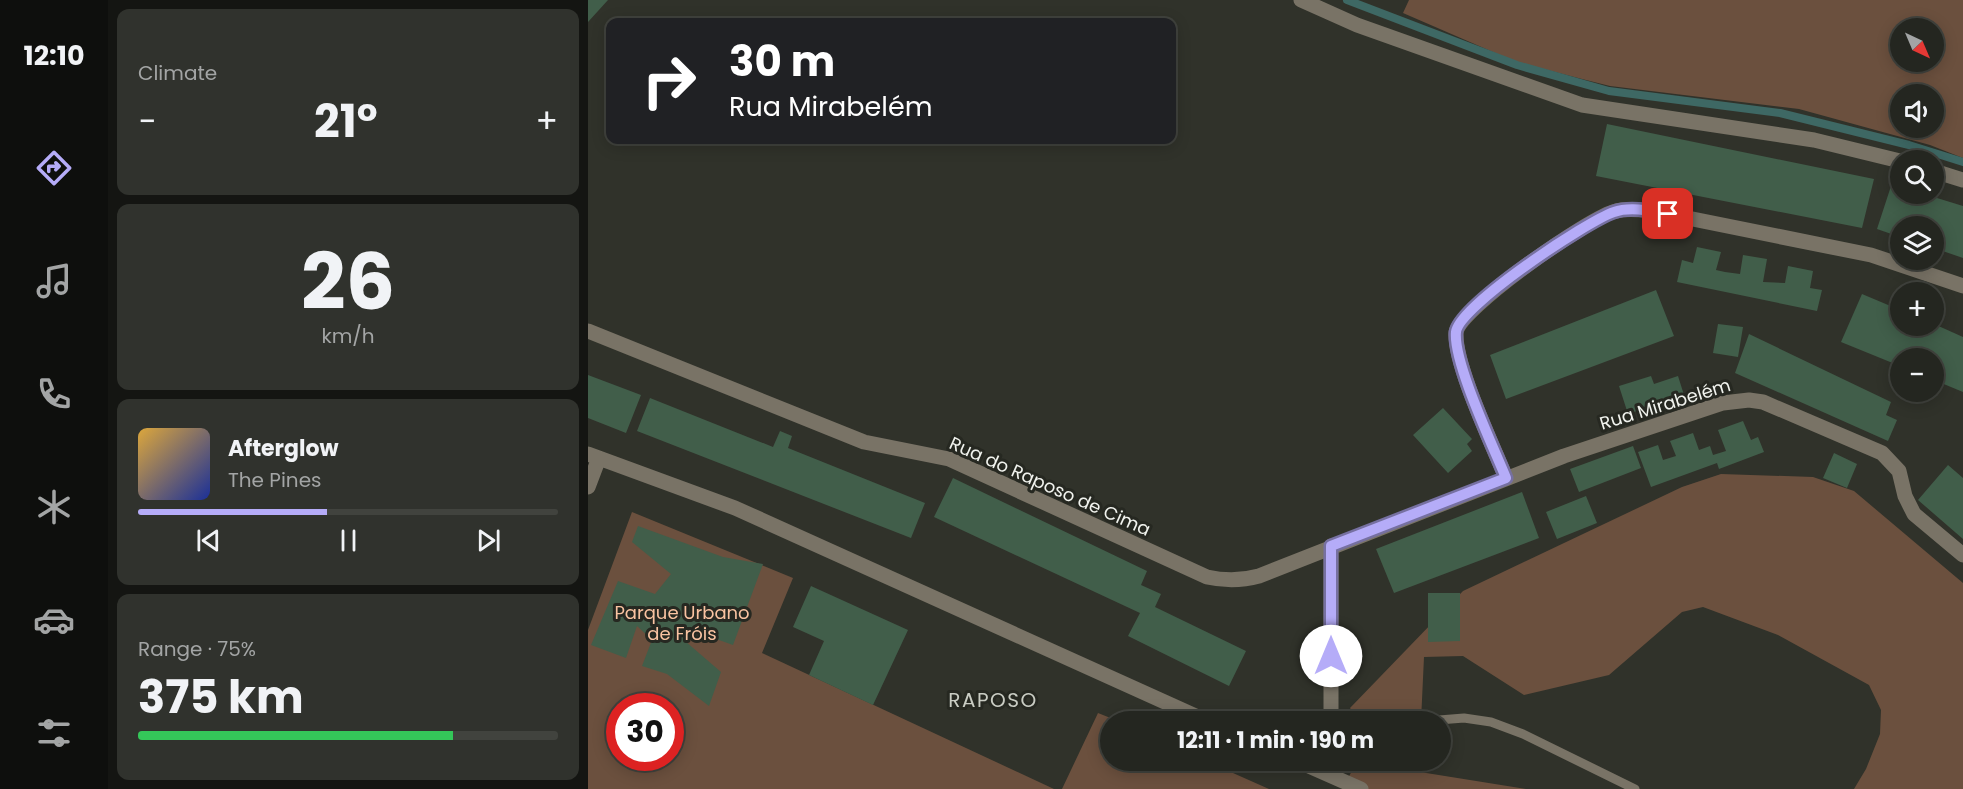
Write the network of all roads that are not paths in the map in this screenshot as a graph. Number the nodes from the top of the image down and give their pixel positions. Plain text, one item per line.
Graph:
1 (1301, 0) edge
2 (1890, 158) edge
3 (1944, 174) edge
4 (1963, 180) edge
5 (1963, 286) edge
6 (588, 331) edge
7 (593, 456) edge
8 (1506, 478) junction
9 (588, 487) edge
10 (1331, 546) junction
11 (1963, 555) edge
12 (1185, 711) edge
13 (1331, 711) edge
14 (1451, 719) edge
15 (1318, 771) edge
16 (1331, 771) edge
17 (1331, 777) junction
18 (1360, 789) edge
19 (1635, 789) edge

1 - 2 street
3 - 4 street
5 - 8 street
6 - 10 street, Rua do Raposo de Cima
7 - 9 street
7 - 12 street
8 - 10 street, Rua Mirabelém
8 - 11 street, Rua Mirabelém
10 - 13 street
14 - 19 lane
15 - 17 street
16 - 17 street
17 - 18 street

